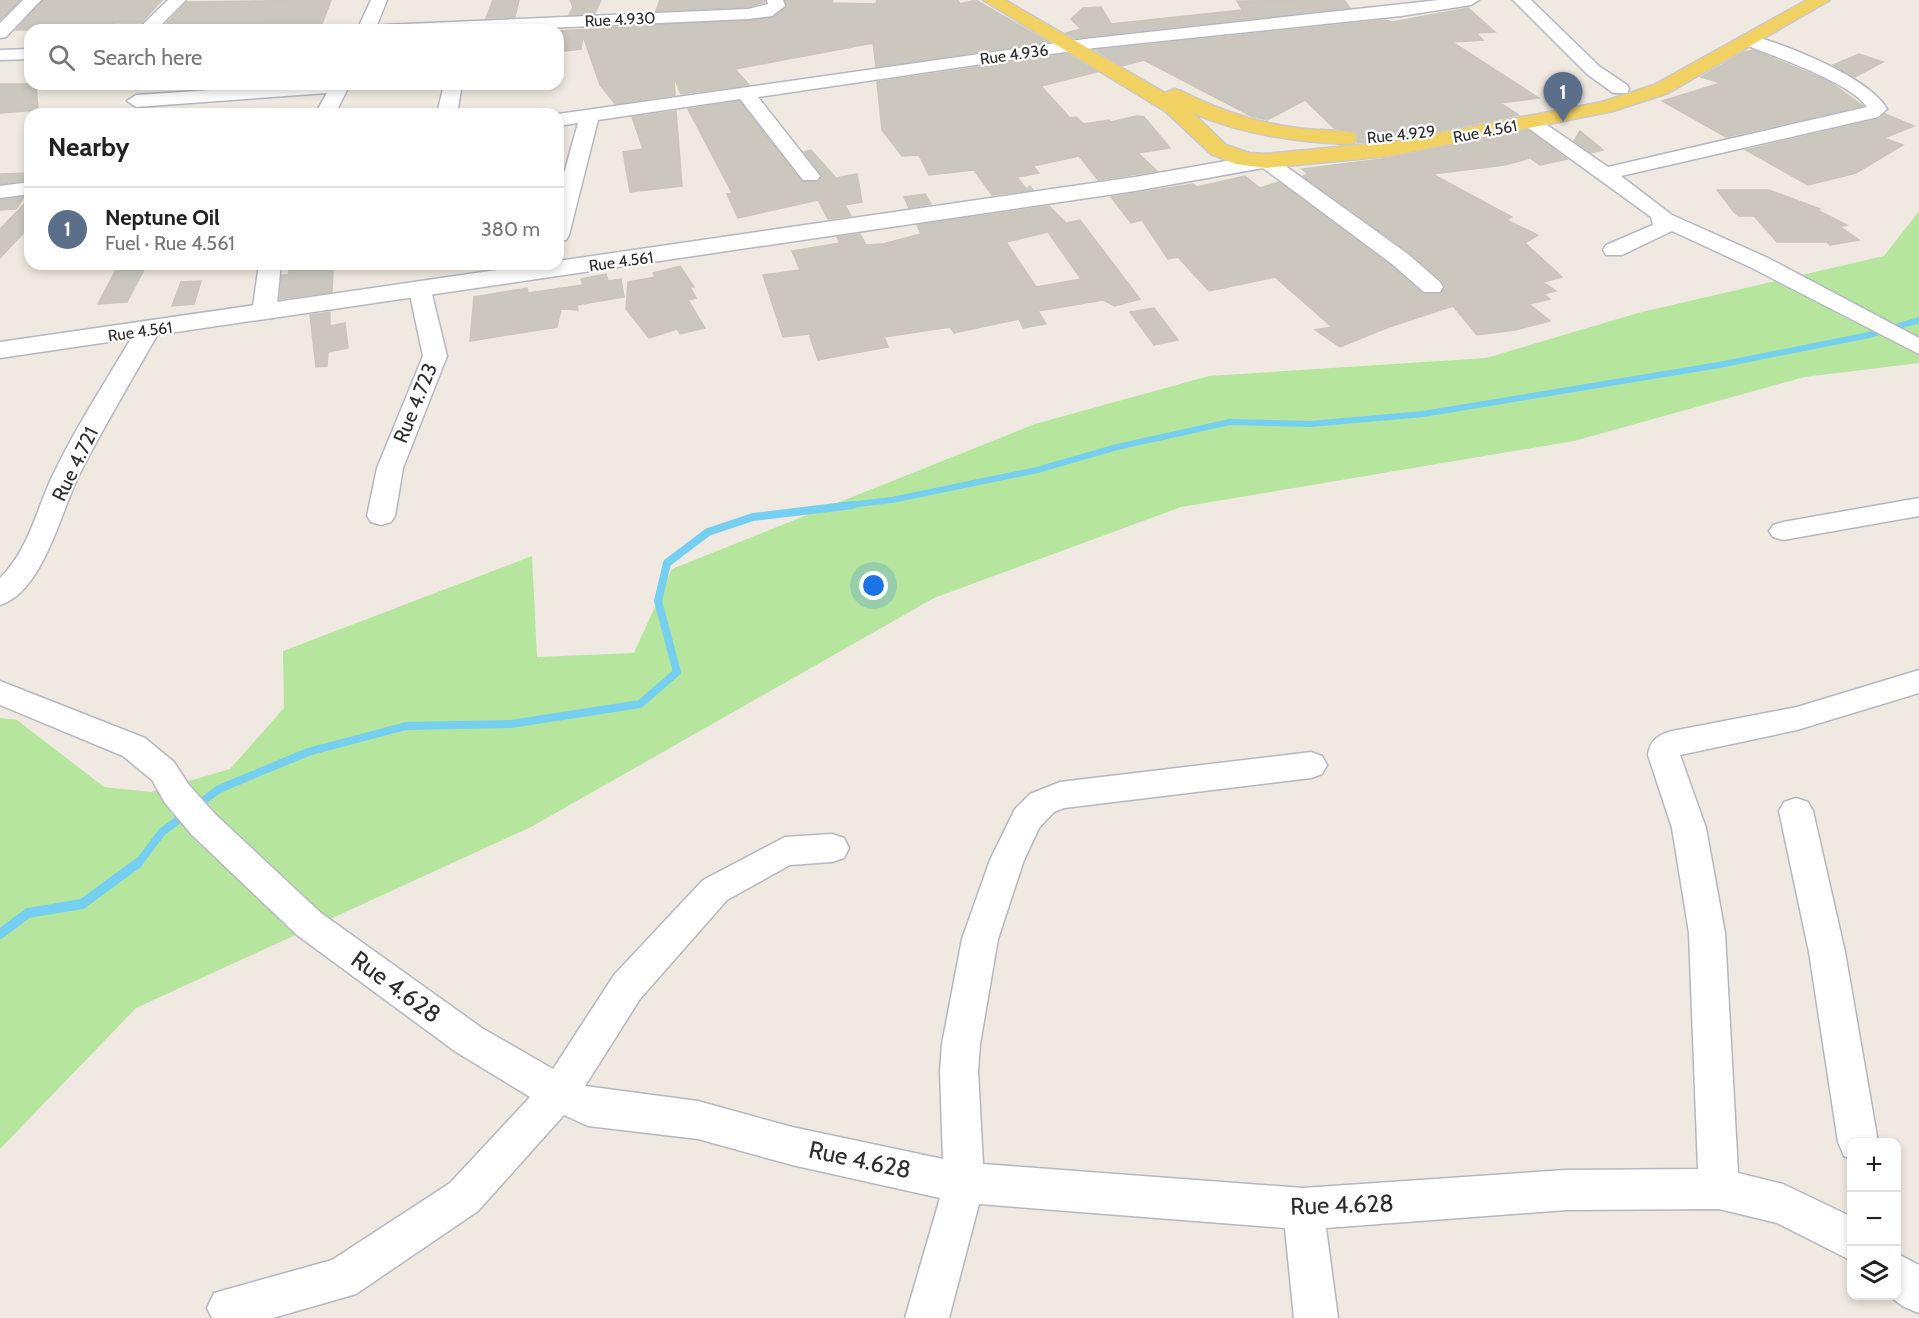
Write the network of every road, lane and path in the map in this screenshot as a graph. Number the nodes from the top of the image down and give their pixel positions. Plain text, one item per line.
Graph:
1 (33, 0) edge
2 (178, 0) edge
3 (379, 0) edge
4 (643, 0) edge
5 (775, 0) edge
6 (992, 0) edge
7 (1011, 0) edge
8 (1471, 0) edge
9 (1521, 0) edge
10 (1798, 0) edge
11 (1821, 0) edge
12 (1397, 5) edge
13 (634, 18) junction
14 (152, 24) edge
15 (369, 24) edge
16 (533, 24) edge
17 (0, 33) edge
18 (1749, 40) junction
19 (1077, 46) junction
20 (24, 54) edge
21 (0, 55) edge
22 (1620, 89) junction
23 (282, 90) edge
24 (338, 90) edge
25 (452, 90) edge
26 (744, 92) junction
27 (136, 100) edge
28 (328, 108) edge
29 (448, 108) edge
30 (590, 116) junction
31 (564, 119) edge
32 (1530, 122) junction
33 (1257, 129) junction
34 (1213, 147) junction
35 (1266, 161) junction
36 (1605, 174) junction
37 (810, 176) dead end
38 (1135, 184) junction
39 (24, 189) edge
40 (0, 192) edge
41 (564, 213) edge
42 (1664, 219) junction
43 (1614, 250) dead end
44 (564, 266) edge
45 (269, 270) edge
46 (538, 270) edge
47 (1432, 287) dead end
48 (420, 290) junction
49 (264, 313) junction
50 (148, 330) junction
51 (1919, 347) edge
52 (0, 350) edge
53 (1919, 507) edge
54 (381, 516) dead end
55 (1783, 531) dead end
56 (0, 595) edge
57 (1919, 681) edge
58 (0, 692) edge
59 (1311, 765) dead end
60 (1796, 811) dead end
61 (832, 848) dead end
62 (560, 1093) junction
63 (1857, 1138) edge
64 (964, 1183) junction
65 (1719, 1189) junction
66 (1303, 1209) junction
67 (1847, 1238) edge
68 (229, 1308) dead end
69 (927, 1318) edge
70 (1316, 1318) edge

1 - 17 street
2 - 14 street
3 - 15 street
4 - 13 street
5 - 13 street, Rue 4.930
6 - 19 main road, Rue 4.929
7 - 19 main road, Rue 4.929
8 - 12 street, Rue 4.936
9 - 22 street
10 - 22 main road, Rue 4.929
11 - 18 main road, Rue 4.561
12 - 19 street, Rue 4.936
13 - 16 street, Rue 4.930
18 - 32 main road, Rue 4.561
18 - 36 street
19 - 26 street, Rue 4.936
19 - 33 main road, Rue 4.929
19 - 34 main road, Rue 4.929
20 - 21 street
22 - 33 main road, Rue 4.929
23 - 27 street
24 - 28 street
25 - 29 street
26 - 30 street, Rue 4.936
26 - 37 street
30 - 31 street, Rue 4.936
30 - 41 street
32 - 35 main road, Rue 4.561
32 - 36 street
33 - 34 main road
33 - 35 main road
34 - 35 main road, Rue 4.561
34 - 38 main road, Rue 4.561
35 - 38 main road, Rue 4.561
35 - 47 street
36 - 42 street
38 - 44 main road, Rue 4.561
39 - 40 street
42 - 43 street
42 - 51 street
45 - 49 street
46 - 48 main road, Rue 4.561
48 - 49 main road, Rue 4.561
48 - 54 street, Rue 4.723
49 - 50 main road, Rue 4.561
50 - 52 main road, Rue 4.561
50 - 56 street, Rue 4.721
53 - 55 street
57 - 65 street
58 - 62 street, Rue 4.628
59 - 64 street
60 - 63 street
61 - 62 street
62 - 64 street, Rue 4.628
62 - 68 street
64 - 66 street, Rue 4.628
64 - 69 street
65 - 66 street, Rue 4.628
65 - 67 street, Rue 4.628
66 - 70 street

